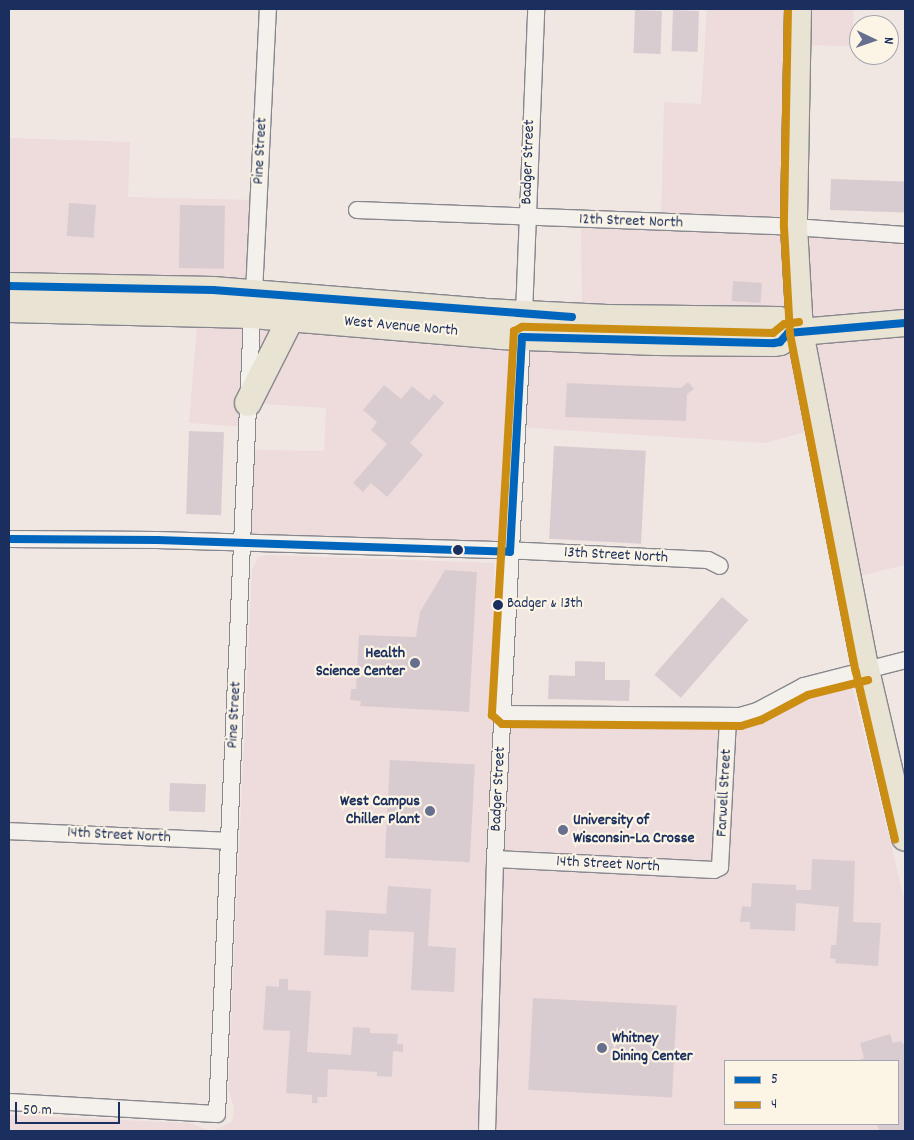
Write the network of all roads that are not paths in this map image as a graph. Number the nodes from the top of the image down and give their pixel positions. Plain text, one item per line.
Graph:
1 (268, 9) edge
2 (536, 9) edge
3 (798, 9) edge
4 (357, 210) dead end
5 (527, 219) junction
6 (794, 227) junction
7 (905, 235) edge
8 (9, 286) edge
9 (253, 304) junction
10 (9, 309) edge
11 (291, 318) junction
12 (905, 324) edge
13 (523, 326) junction
14 (794, 332) junction
15 (248, 403) junction
16 (9, 540) edge
17 (244, 543) junction
18 (510, 552) junction
19 (720, 566) dead end
20 (905, 660) edge
21 (866, 670) junction
22 (502, 714) junction
23 (728, 717) junction
24 (9, 831) edge
25 (905, 838) edge
26 (229, 841) junction
27 (495, 859) junction
28 (720, 867) joint
29 (9, 1102) edge
30 (487, 1131) edge

1 - 9 street, Pine Street
2 - 5 street, Badger Street
3 - 6 main road
4 - 5 street, 12th Street North
5 - 6 street, 12th Street North
5 - 13 street, Badger Street
6 - 7 street, 12th Street North
6 - 14 main road
8 - 9 main road, West Avenue North
9 - 10 main road, West Avenue North
9 - 11 main road, West Avenue North
9 - 13 main road, West Avenue North
9 - 15 street, Pine Street
11 - 13 main road, West Avenue North
11 - 15 main road
12 - 14 main road
13 - 14 main road, West Avenue North
13 - 18 street, Badger Street
14 - 21 main road
15 - 17 street, Pine Street
16 - 17 street
17 - 18 street, 13th Street North
17 - 26 street, Pine Street
18 - 19 street, 13th Street North
18 - 22 street, Badger Street
20 - 21 street
21 - 23 street
21 - 25 main road
22 - 23 street
22 - 27 street, Badger Street
23 - 28 street, Farwell Street
24 - 26 street, 14th Street North
26 - 29 street, Pine Street
27 - 28 street, 14th Street North
27 - 30 street, Badger Street

